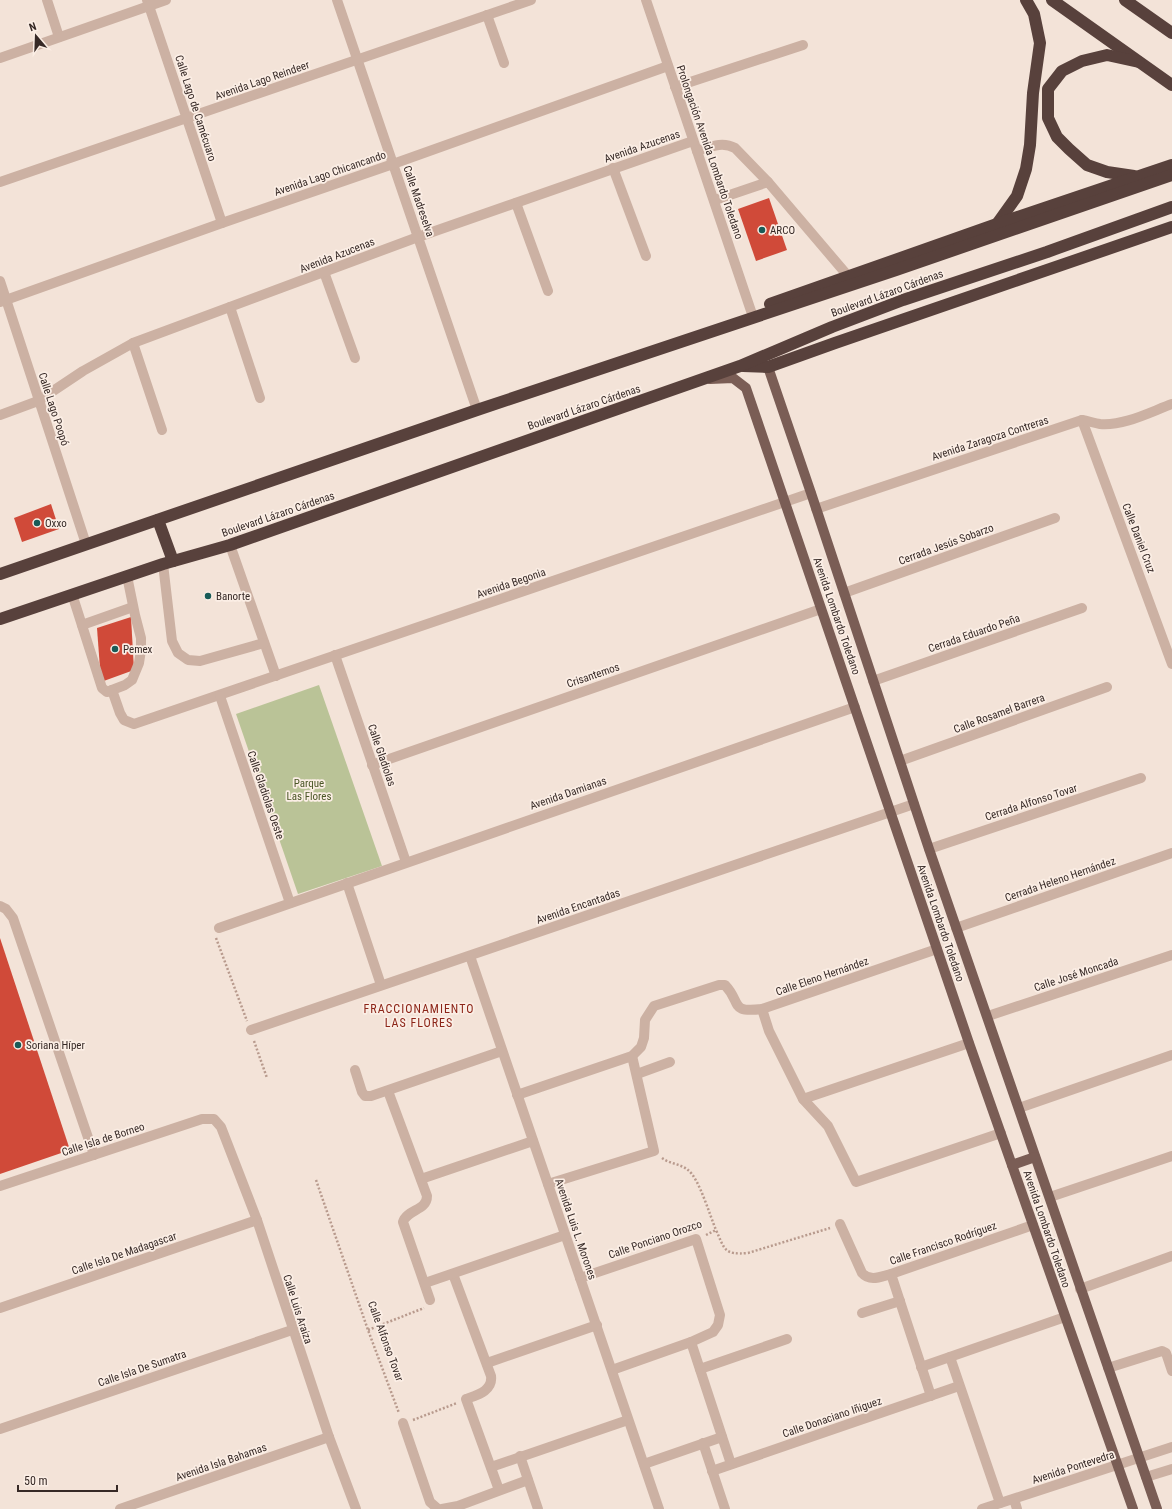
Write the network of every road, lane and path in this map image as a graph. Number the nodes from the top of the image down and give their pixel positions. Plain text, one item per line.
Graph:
1 (47, 0) edge
2 (166, 0) edge
3 (337, 0) edge
4 (531, 0) edge
5 (646, 0) edge
6 (1026, 0) edge
7 (1052, 0) edge
8 (1125, 0) edge
9 (148, 3) edge
10 (487, 15) junction
11 (1172, 33) edge
12 (59, 37) junction
13 (803, 45) dead end
14 (0, 58) edge
15 (358, 60) junction
16 (1139, 62) junction
17 (504, 63) dead end
18 (668, 66) junction
19 (1172, 85) edge
20 (675, 87) junction
21 (187, 118) junction
22 (693, 141) junction
23 (698, 151) junction
24 (393, 164) junction
25 (1172, 165) edge
26 (613, 168) junction
27 (1172, 175) edge
28 (1157, 180) junction
29 (0, 182) edge
30 (768, 182) junction
31 (714, 200) junction
32 (516, 203) junction
33 (1172, 207) edge
34 (222, 223) junction
35 (997, 224) junction
36 (1172, 227) edge
37 (418, 237) junction
38 (646, 256) dead end
39 (324, 272) junction
40 (848, 276) junction
41 (0, 281) edge
42 (548, 291) dead end
43 (3, 301) edge
44 (230, 307) junction
45 (751, 311) junction
46 (713, 331) junction
47 (133, 343) junction
48 (355, 358) dead end
49 (740, 366) junction
50 (768, 368) junction
51 (703, 379) junction
52 (260, 398) dead end
53 (38, 401) junction
54 (1172, 404) edge
55 (478, 410) junction
56 (0, 415) edge
57 (1082, 420) junction
58 (162, 430) dead end
59 (811, 493) junction
60 (785, 502) junction
61 (816, 509) junction
62 (1055, 518) dead end
63 (158, 520) junction
64 (86, 544) junction
65 (230, 545) junction
66 (168, 562) junction
67 (0, 574) edge
68 (127, 576) junction
69 (844, 593) junction
70 (72, 594) junction
71 (134, 608) junction
72 (1082, 608) dead end
73 (822, 609) junction
74 (0, 619) edge
75 (82, 625) junction
76 (1167, 635) edge
77 (264, 643) junction
78 (335, 656) junction
79 (1172, 664) edge
80 (276, 676) junction
81 (873, 681) junction
82 (1107, 687) dead end
83 (112, 690) junction
84 (220, 696) junction
85 (855, 707) junction
86 (900, 761) junction
87 (372, 765) junction
88 (1140, 778) dead end
89 (914, 804) junction
90 (890, 812) junction
91 (929, 848) junction
92 (1172, 853) edge
93 (406, 862) junction
94 (347, 883) junction
95 (290, 903) junction
96 (0, 906) edge
97 (219, 928) joint
98 (956, 928) junction
99 (937, 949) junction
100 (1172, 955) edge
101 (470, 956) junction
102 (381, 985) junction
103 (762, 1008) junction
104 (988, 1016) junction
105 (251, 1030) junction
106 (969, 1043) junction
107 (502, 1051) junction
108 (1172, 1055) edge
109 (632, 1056) junction
110 (670, 1062) dead end
111 (355, 1070) dead end
112 (637, 1074) junction
113 (268, 1078) dead end
114 (388, 1091) junction
115 (517, 1095) junction
116 (803, 1099) junction
117 (1019, 1108) junction
118 (214, 1118) joint
119 (1001, 1133) junction
120 (533, 1141) junction
121 (654, 1151) junction
122 (94, 1155) junction
123 (1172, 1156) edge
124 (1035, 1157) junction
125 (1012, 1165) junction
126 (421, 1179) junction
127 (316, 1180) dead end
128 (548, 1184) junction
129 (0, 1186) edge
130 (1050, 1197) junction
131 (256, 1220) junction
132 (840, 1224) joint
133 (1033, 1225) junction
134 (716, 1230) junction
135 (565, 1235) junction
136 (696, 1239) junction
137 (1172, 1256) edge
138 (453, 1274) junction
139 (891, 1274) junction
140 (580, 1278) junction
141 (425, 1283) junction
142 (1080, 1289) junction
143 (430, 1300) joint
144 (900, 1301) junction
145 (0, 1308) edge
146 (862, 1313) dead end
147 (1065, 1317) junction
148 (597, 1325) junction
149 (292, 1330) junction
150 (368, 1330) junction
151 (787, 1339) dead end
152 (691, 1342) junction
153 (950, 1357) junction
154 (487, 1363) junction
155 (921, 1367) junction
156 (1171, 1367) edge
157 (1108, 1368) junction
158 (700, 1369) junction
159 (612, 1370) junction
160 (959, 1386) junction
161 (931, 1396) junction
162 (466, 1400) junction
163 (628, 1420) junction
164 (403, 1423) junction
165 (0, 1429) edge
166 (329, 1437) junction
167 (722, 1437) junction
168 (703, 1443) junction
169 (1172, 1449) edge
170 (520, 1456) junction
171 (1140, 1458) junction
172 (644, 1464) junction
173 (731, 1464) junction
174 (1118, 1465) junction
175 (491, 1467) junction
176 (1172, 1469) edge
177 (712, 1471) junction
178 (1146, 1477) junction
179 (528, 1480) junction
180 (499, 1490) junction
181 (1014, 1499) junction
182 (1000, 1503) junction
183 (459, 1507) edge
184 (656, 1508) edge
185 (120, 1509) edge
186 (356, 1509) edge
187 (438, 1509) edge
188 (538, 1509) edge
189 (725, 1509) edge
190 (982, 1509) edge
191 (1017, 1509) edge
192 (1133, 1509) edge
193 (1157, 1509) edge

1 - 12 street
2 - 9 street
3 - 15 street, Calle Madreselva
4 - 10 street, Avenida Lago Reindeer
5 - 18 street, Prolongación Avenida Lombardo Toledano
6 - 35 highway
7 - 16 highway
8 - 11 highway
9 - 12 street
9 - 21 street, Calle Lago de Camécuaro
10 - 15 street, Avenida Lago Reindeer
10 - 17 street
12 - 14 street
13 - 20 street
15 - 21 street, Avenida Lago Reindeer
15 - 24 street, Calle Madreselva
16 - 19 highway
16 - 28 highway
18 - 20 street, Prolongación Avenida Lombardo Toledano
18 - 24 street, Avenida Lago Chicancando
20 - 22 street, Prolongación Avenida Lombardo Toledano
21 - 29 street, Avenida Lago Reindeer
21 - 34 street, Calle Lago de Camécuaro
22 - 23 street, Prolongación Avenida Lombardo Toledano
22 - 26 street, Avenida Azucenas
23 - 30 street
23 - 31 street, Prolongación Avenida Lombardo Toledano
24 - 34 street, Avenida Lago Chicancando
24 - 37 street, Calle Madreselva
25 - 35 highway
26 - 32 street, Avenida Azucenas
26 - 38 street
27 - 28 highway, Boulevard Lázaro Cárdenas
28 - 46 highway, Boulevard Lázaro Cárdenas
30 - 31 street
30 - 40 street
31 - 45 street, Prolongación Avenida Lombardo Toledano
32 - 37 street, Avenida Azucenas
32 - 42 street
33 - 49 highway, Boulevard Lázaro Cárdenas
34 - 43 street, Avenida Lago Chicancando
35 - 40 highway
36 - 50 highway
37 - 39 street, Avenida Azucenas
37 - 55 street, Calle Madreselva
39 - 44 street, Avenida Azucenas
39 - 48 street
40 - 45 highway
41 - 43 street, Calle Lago Poopó
43 - 53 street, Calle Lago Poopó
44 - 47 street, Avenida Azucenas
44 - 52 street
45 - 46 highway
46 - 55 highway, Boulevard Lázaro Cárdenas
47 - 53 street, Avenida Azucenas
47 - 58 street
49 - 50 highway
49 - 51 highway, Boulevard Lázaro Cárdenas
50 - 59 main road, Avenida Lombardo Toledano
51 - 60 main road, Avenida Lombardo Toledano
51 - 65 highway, Boulevard Lázaro Cárdenas
53 - 56 street, Avenida Azucenas
53 - 64 street, Calle Lago Poopó
54 - 57 street, Avenida Zaragoza Contreras
55 - 63 highway, Boulevard Lázaro Cárdenas
57 - 61 street, Avenida Zaragoza Contreras
57 - 76 street, Calle Daniel Cruz
59 - 60 street, Avenida Begonia
59 - 61 main road, Avenida Lombardo Toledano
60 - 73 main road, Avenida Lombardo Toledano
60 - 78 street, Avenida Begonia
61 - 69 main road, Avenida Lombardo Toledano
62 - 69 street, Cerrada Jesús Sobarzo
63 - 64 highway, Boulevard Lázaro Cárdenas
63 - 66 highway
64 - 67 highway, Boulevard Lázaro Cárdenas
65 - 66 highway, Boulevard Lázaro Cárdenas
65 - 77 street
66 - 68 highway, Boulevard Lázaro Cárdenas
66 - 77 street
68 - 70 highway, Boulevard Lázaro Cárdenas
68 - 71 street
69 - 81 main road, Avenida Lombardo Toledano
70 - 74 highway, Boulevard Lázaro Cárdenas
70 - 75 street
71 - 75 street
71 - 83 street
72 - 81 street, Cerrada Eduardo Peña
73 - 85 main road, Avenida Lombardo Toledano
73 - 87 street, Crisantemos
75 - 83 street
76 - 79 street, Calle Daniel Cruz
77 - 80 street
78 - 80 street, Avenida Begonia
78 - 87 street, Calle Gladiolas
80 - 84 street, Avenida Begonia
81 - 86 main road, Avenida Lombardo Toledano
82 - 86 street, Calle Rosamel Barrera
83 - 84 street, Avenida Begonia
84 - 95 street, Calle Gladiolas Oeste
85 - 90 main road, Avenida Lombardo Toledano
85 - 93 street, Avenida Damianas
86 - 89 main road, Avenida Lombardo Toledano
87 - 93 street, Calle Gladiolas
88 - 91 street, Cerrada Alfonso Tovar
89 - 90 street, Avenida Encantadas
89 - 91 main road, Avenida Lombardo Toledano
90 - 99 main road, Avenida Lombardo Toledano
90 - 101 street, Avenida Encantadas
91 - 98 main road, Avenida Lombardo Toledano
92 - 98 street, Cerrada Heleno Hernández
93 - 94 street, Avenida Damianas
94 - 95 street, Avenida Damianas
94 - 102 street
95 - 97 street, Avenida Damianas
96 - 122 street
97 - 105 path
98 - 104 main road, Avenida Lombardo Toledano
99 - 103 street, Calle Eleno Hernández
99 - 106 main road, Avenida Lombardo Toledano
100 - 104 street, Calle José Moncada
101 - 102 street, Avenida Encantadas
101 - 107 street, Avenida Luis L. Morones
102 - 105 street, Avenida Encantadas
103 - 109 street, Calle Eleno Hernández
103 - 116 street
104 - 117 main road, Avenida Lombardo Toledano
105 - 113 path
106 - 116 street
106 - 119 main road, Avenida Lombardo Toledano
107 - 114 street
107 - 115 street, Avenida Luis L. Morones
108 - 117 street
109 - 112 street
109 - 115 street
110 - 112 street
111 - 114 street
112 - 121 street
114 - 126 street
115 - 120 street, Avenida Luis L. Morones
116 - 119 street
117 - 124 main road, Avenida Lombardo Toledano
118 - 122 street, Calle Isla de Borneo
118 - 131 street, Calle Luis Araiza
119 - 125 main road, Avenida Lombardo Toledano
120 - 126 street
120 - 128 street, Avenida Luis L. Morones
121 - 128 street
121 - 134 path
122 - 129 street, Calle Isla de Borneo
123 - 130 street
124 - 125 main road
124 - 130 main road, Avenida Lombardo Toledano
125 - 133 main road, Avenida Lombardo Toledano
126 - 141 street
127 - 150 path, Calle Alfonso Tovar
128 - 135 street, Avenida Luis L. Morones
130 - 142 main road, Avenida Lombardo Toledano
131 - 145 street, Calle Isla De Madagascar
131 - 149 street, Calle Luis Araiza
132 - 134 path, Calle Ponciano Orozco
132 - 139 street, Calle Francisco Rodríguez
133 - 139 street, Calle Francisco Rodríguez
133 - 147 main road, Avenida Lombardo Toledano
134 - 136 path, Calle Ponciano Orozco
135 - 138 street
135 - 140 street, Avenida Luis L. Morones
136 - 140 street, Calle Ponciano Orozco
136 - 152 street
137 - 142 street
138 - 141 street
138 - 154 street
139 - 144 street
140 - 148 street, Avenida Luis L. Morones
141 - 143 street
142 - 157 main road, Avenida Lombardo Toledano
143 - 150 path
144 - 146 street
144 - 155 street
147 - 153 street
147 - 174 main road, Avenida Lombardo Toledano
148 - 154 street
148 - 159 street, Avenida Luis L. Morones
149 - 165 street, Calle Isla De Sumatra
149 - 166 street, Calle Luis Araiza
150 - 164 path, Calle Alfonso Tovar
151 - 158 street
152 - 158 street
152 - 159 street
153 - 155 street
153 - 160 street
154 - 162 street
155 - 161 street
156 - 157 street
157 - 171 main road, Avenida Lombardo Toledano
158 - 167 street
159 - 163 street, Avenida Luis L. Morones
160 - 161 street, Calle Donaciano Iñiguez
160 - 182 street
161 - 173 street, Calle Donaciano Iñiguez
162 - 164 path
162 - 175 street
163 - 170 street
163 - 172 street, Avenida Luis L. Morones
164 - 187 street
166 - 185 street, Avenida Isla Bahamas
166 - 186 street, Calle Luis Araiza
167 - 168 street
167 - 173 street
168 - 172 street
168 - 177 street
169 - 171 street, Avenida Pontevedra
170 - 175 street
170 - 179 street
171 - 174 street, Avenida Pontevedra
171 - 178 main road, Avenida Lombardo Toledano
172 - 184 street, Avenida Luis L. Morones
173 - 177 street, Calle Donaciano Iñiguez
174 - 181 street, Avenida Pontevedra
174 - 192 main road, Avenida Lombardo Toledano
175 - 180 street
176 - 178 street
177 - 189 street
178 - 193 main road, Avenida Lombardo Toledano
179 - 180 street
179 - 188 street
180 - 183 street
181 - 182 street, Avenida Pontevedra
181 - 191 street
182 - 190 street, Avenida Pontevedra
183 - 187 street

